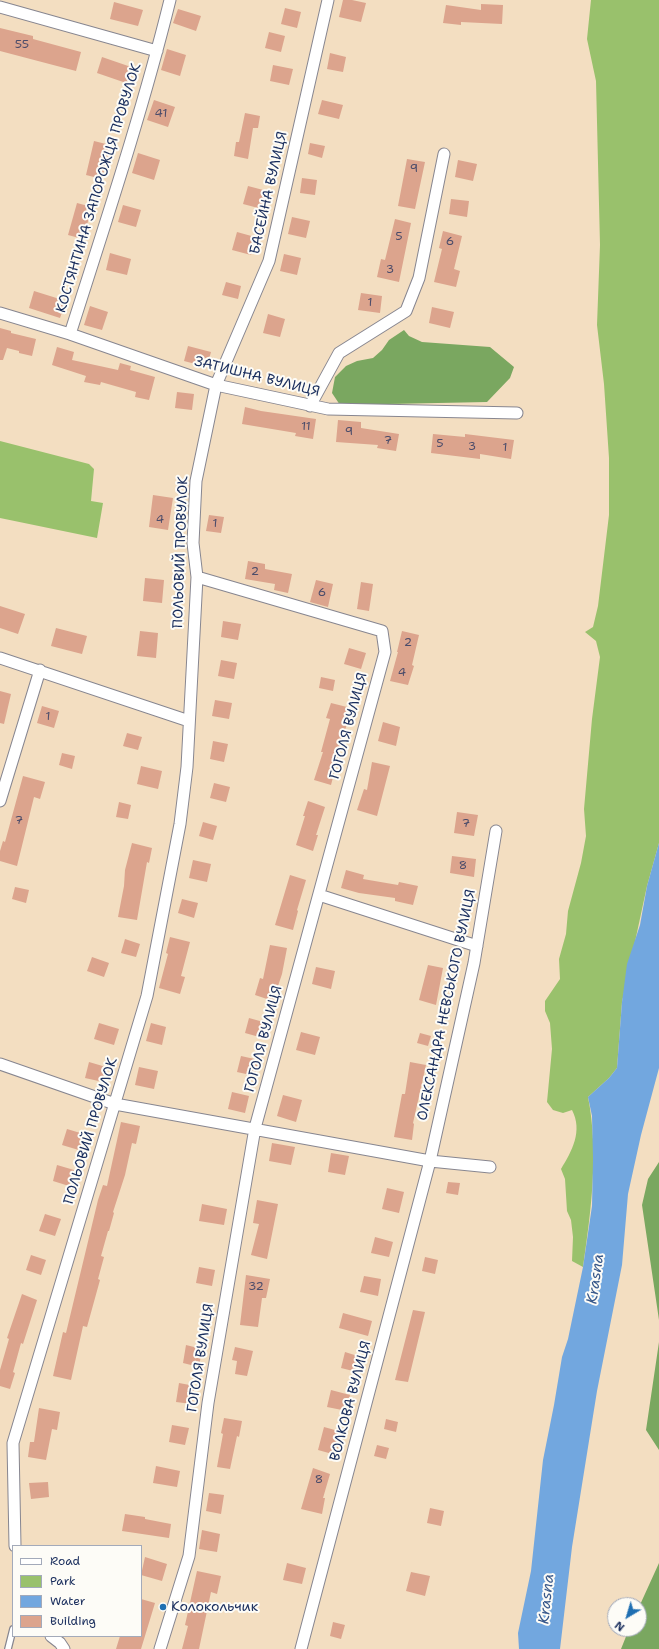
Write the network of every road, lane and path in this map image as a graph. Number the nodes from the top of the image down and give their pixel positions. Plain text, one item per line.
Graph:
1 (170, 0) edge
2 (328, 0) edge
3 (0, 7) edge
4 (157, 51) junction
5 (444, 154) dead end
6 (0, 313) edge
7 (70, 334) junction
8 (216, 384) junction
9 (310, 406) junction
10 (517, 413) dead end
11 (197, 577) junction
12 (0, 658) edge
13 (40, 670) junction
14 (189, 721) junction
15 (0, 801) edge
16 (496, 831) dead end
17 (319, 895) junction
18 (477, 946) junction
19 (0, 1064) edge
20 (115, 1104) junction
21 (256, 1128) junction
22 (430, 1161) junction
23 (490, 1167) dead end
24 (16, 1545) edge
25 (12, 1633) edge
26 (52, 1637) edge
27 (8, 1649) edge
28 (64, 1649) edge
29 (160, 1649) edge
30 (301, 1649) edge

1 - 4 street, КОСТЯНТИНА ЗАПОРОЖЦЯ ПРОВУЛОК
2 - 8 street, БАСЕЙНА ВУЛИЦЯ
3 - 4 street, КОСТЯНТИНА ЗАПОРОЖЦЯ ПРОВУЛОК
4 - 7 street, КОСТЯНТИНА ЗАПОРОЖЦЯ ПРОВУЛОК
5 - 9 street
6 - 7 street, ЗАТИШНА ВУЛИЦЯ
7 - 8 street, ЗАТИШНА ВУЛИЦЯ
8 - 9 street, ЗАТИШНА ВУЛИЦЯ
8 - 11 street, ПОЛЬОВИЙ ПРОВУЛОК
9 - 10 street, ЗАТИШНА ВУЛИЦЯ
11 - 14 street, ПОЛЬОВИЙ ПРОВУЛОК
11 - 17 street, ГОГОЛЯ ВУЛИЦЯ
12 - 13 street
13 - 14 street
13 - 15 street
14 - 20 street, ПОЛЬОВИЙ ПРОВУЛОК
16 - 18 street, ОЛЕКСАНДРА НЕВСЬКОГО ВУЛИЦЯ
17 - 18 street
17 - 21 street, ГОГОЛЯ ВУЛИЦЯ
18 - 22 street, ОЛЕКСАНДРА НЕВСЬКОГО ВУЛИЦЯ
19 - 20 street
20 - 21 street
20 - 24 street, ПОЛЬОВИЙ ПРОВУЛОК
21 - 22 street
21 - 29 street, ГОГОЛЯ ВУЛИЦЯ
22 - 23 street
22 - 30 street, ВОЛКОВА ВУЛИЦЯ
25 - 27 lane
26 - 28 street

